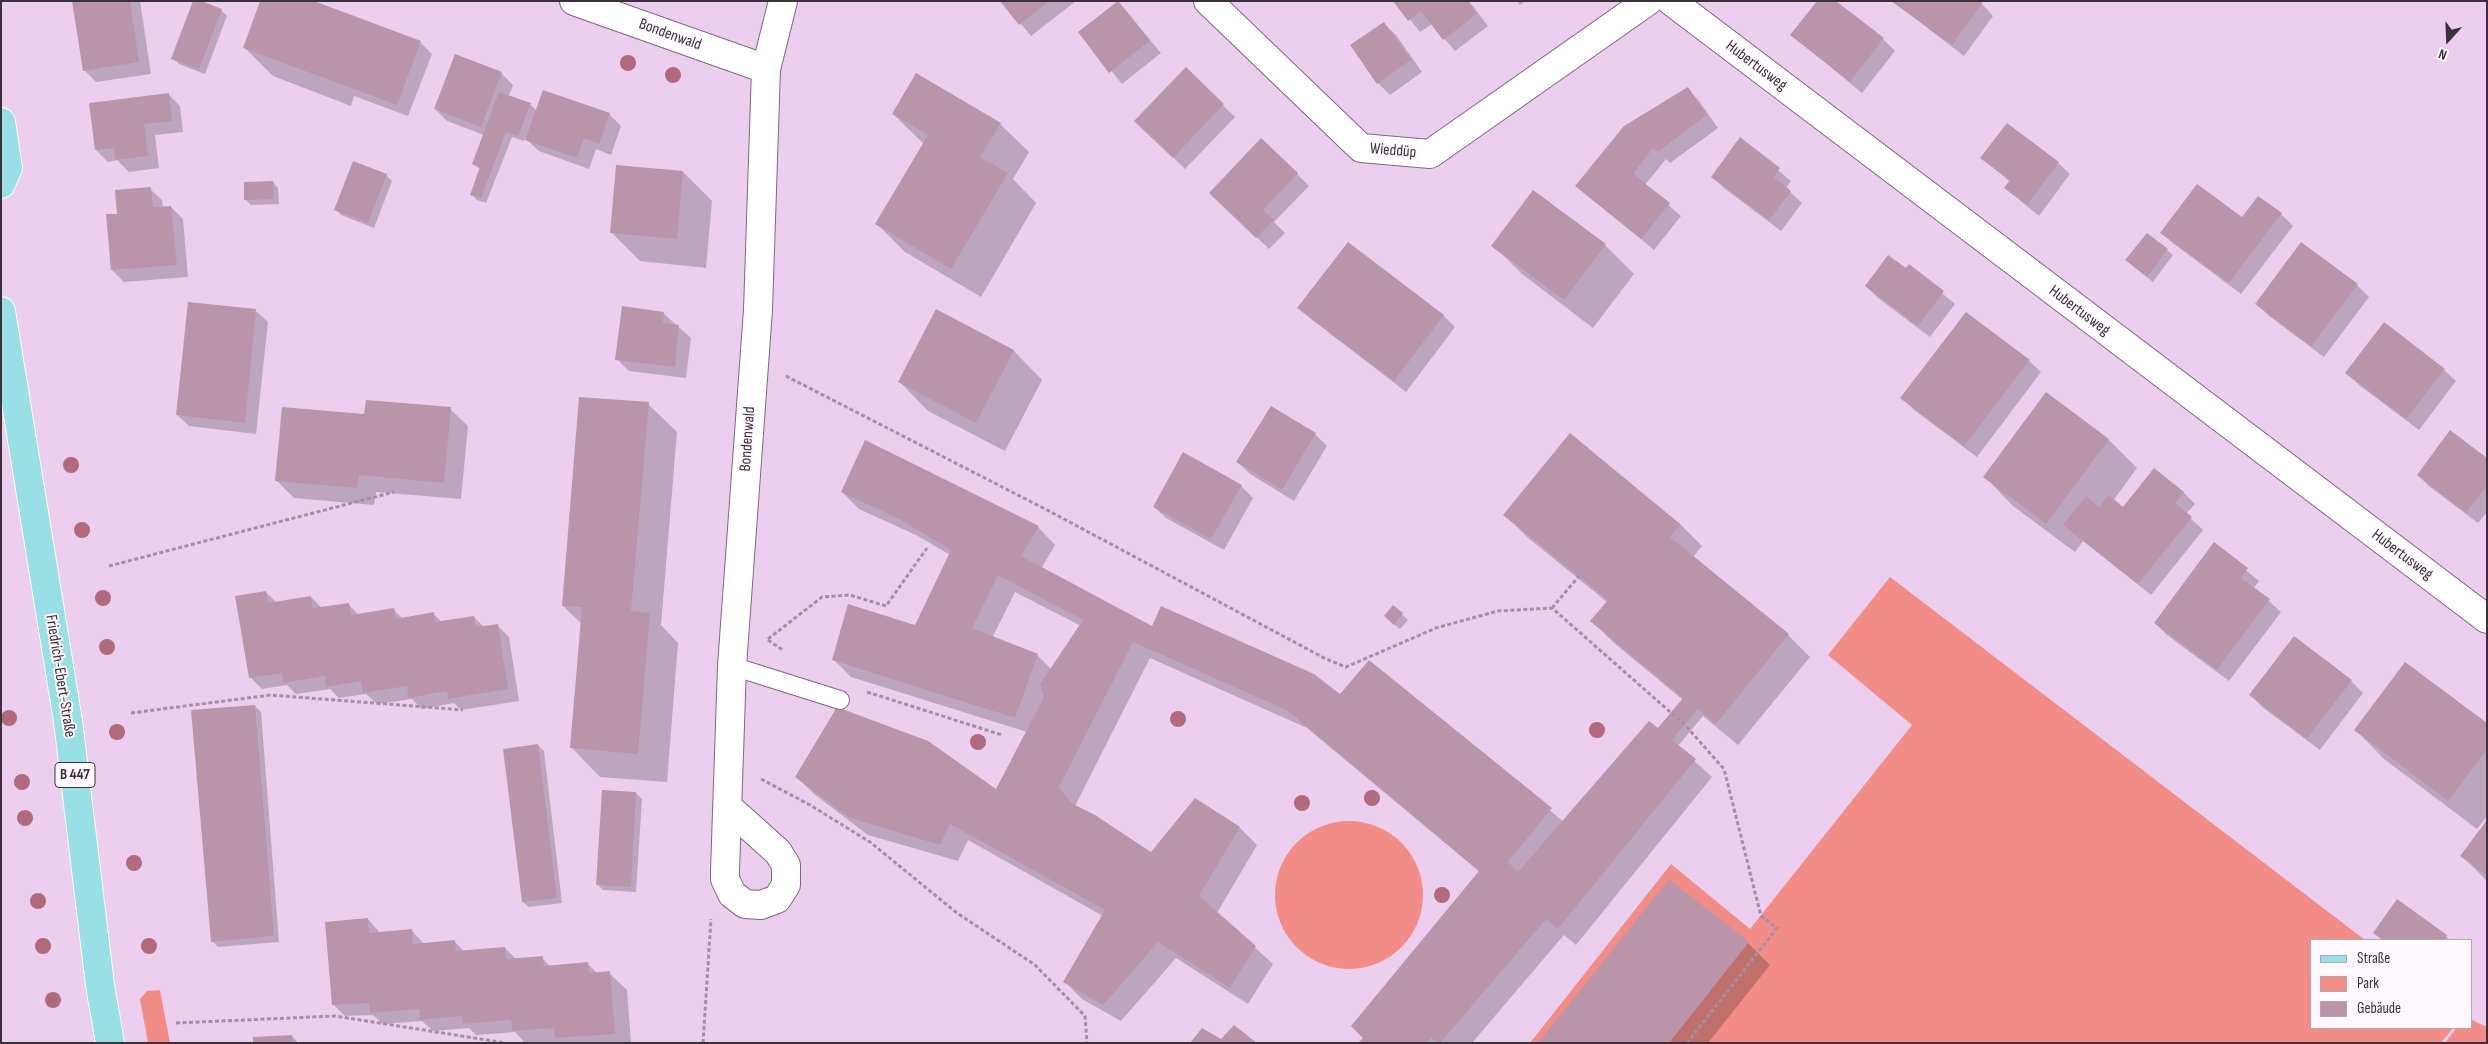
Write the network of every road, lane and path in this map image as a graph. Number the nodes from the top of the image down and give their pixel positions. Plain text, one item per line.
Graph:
1 (574, 1) edge
2 (783, 1) edge
3 (1208, 1) edge
4 (1648, 1) edge
5 (1672, 1) edge
6 (766, 69) junction
7 (1, 122) edge
8 (1, 184) edge
9 (1, 311) edge
10 (754, 359) junction
11 (394, 492) dead end
12 (927, 548) dead end
13 (109, 566) dead end
14 (1579, 576) dead end
15 (1552, 608) junction
16 (2487, 619) edge
17 (767, 640) dead end
18 (732, 666) junction
19 (840, 700) dead end
20 (463, 710) dead end
21 (131, 713) dead end
22 (727, 768) junction
23 (729, 808) junction
24 (725, 870) junction
25 (176, 1023) dead end
26 (110, 1043) edge
27 (506, 1043) edge
28 (703, 1043) edge
29 (1087, 1043) edge
30 (1686, 1043) edge

1 - 6 street, Bondenwald
2 - 6 street, Bondenwald
3 - 4 street, Wieddüp
5 - 16 street, Hubertusweg
6 - 10 street, Bondenwald
7 - 8 main road
9 - 26 main road, Friedrich-Ebert-Straße / B 447
10 - 15 path
10 - 18 street, Bondenwald
11 - 13 path
12 - 17 path
14 - 15 path
15 - 30 path
18 - 19 lane
18 - 22 street, Bondenwald
20 - 21 path
22 - 23 street, Bondenwald
22 - 29 path
23 - 24 street, Bondenwald
23 - 24 street, Bondenwald
24 - 28 path
25 - 27 path

